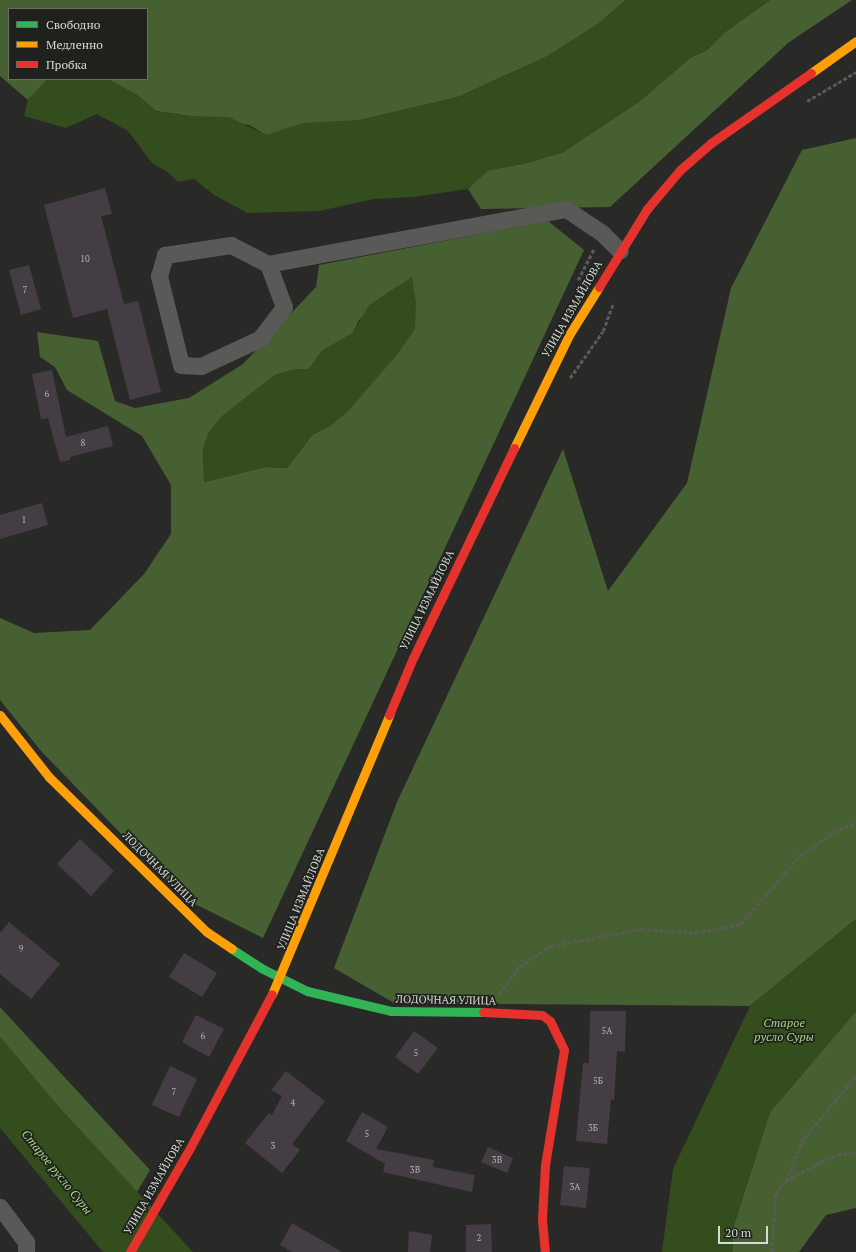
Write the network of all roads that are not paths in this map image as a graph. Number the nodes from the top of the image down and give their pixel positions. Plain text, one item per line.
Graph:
1 (856, 41) edge
2 (620, 251) junction
3 (268, 264) junction
4 (0, 715) edge
5 (281, 978) junction
6 (0, 1207) edge
7 (26, 1252) edge
8 (130, 1252) edge
9 (545, 1252) edge

1 - 2 main road, УЛИЦА ИЗМАЙЛОВА
2 - 3 street
2 - 5 main road, УЛИЦА ИЗМАЙЛОВА
3 - 3 street
4 - 5 main road, ЛОДОЧНАЯ УЛИЦА
5 - 8 main road, УЛИЦА ИЗМАЙЛОВА
5 - 9 main road, ЛОДОЧНАЯ УЛИЦА
6 - 7 street

